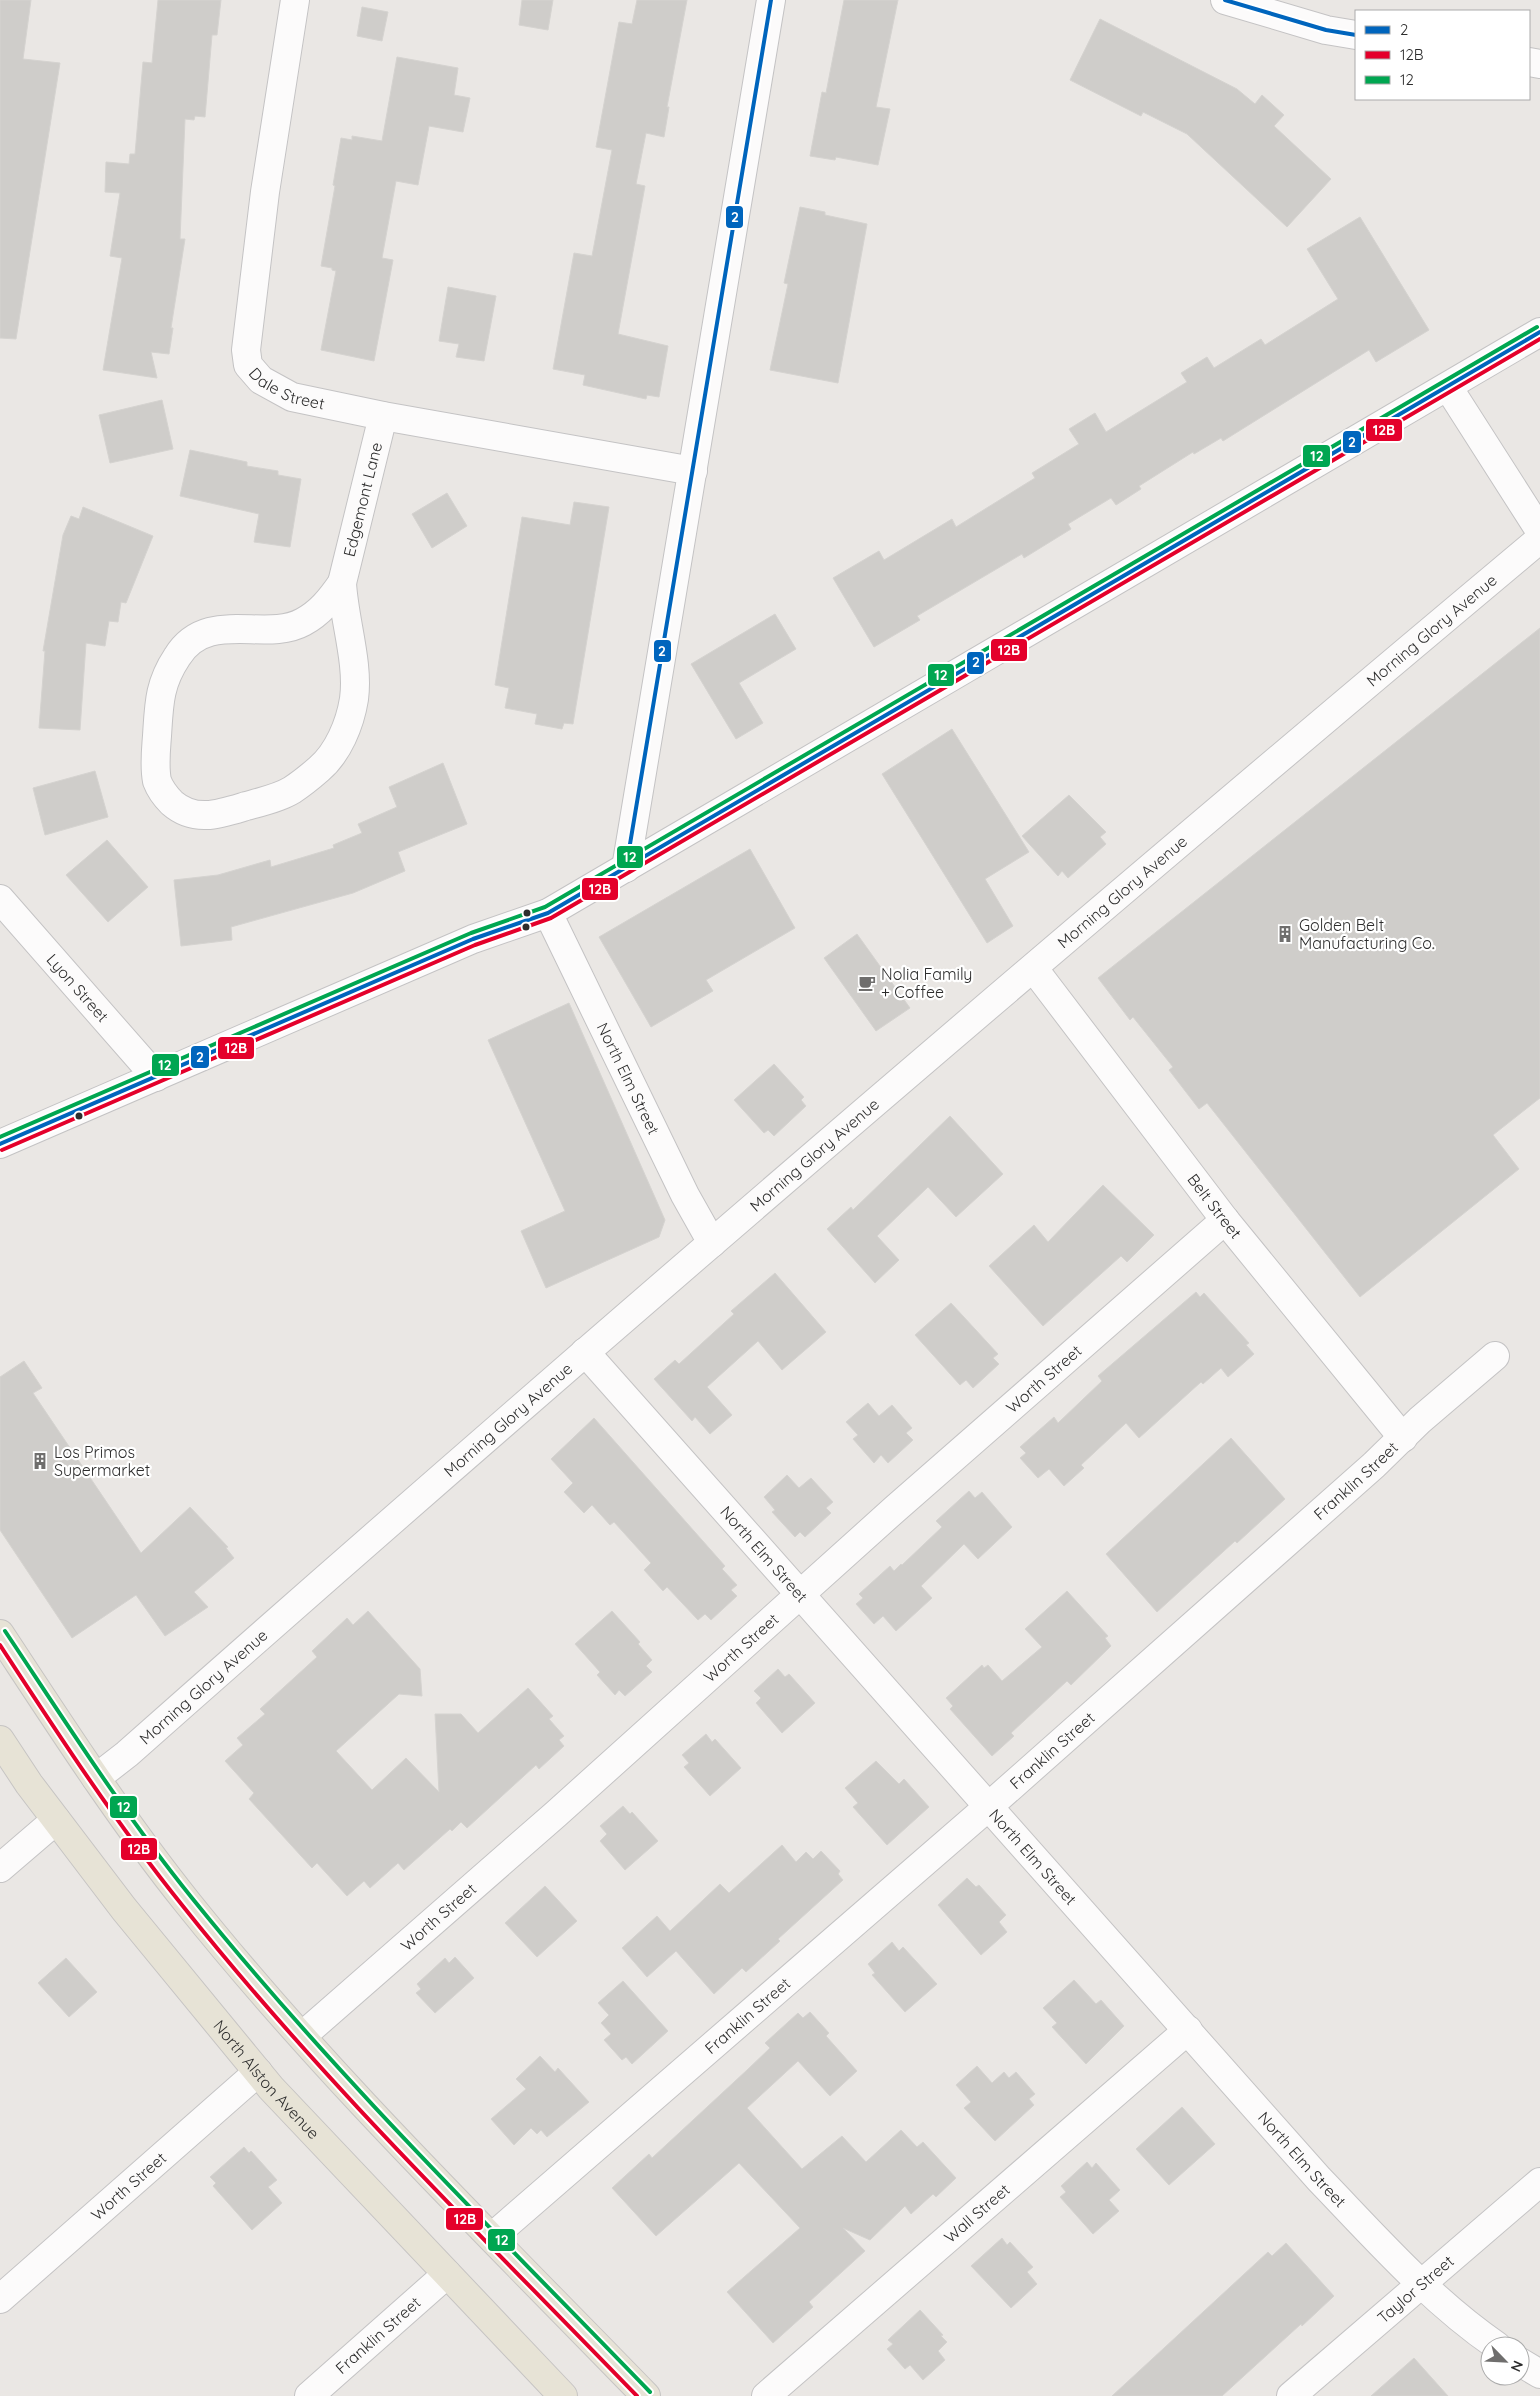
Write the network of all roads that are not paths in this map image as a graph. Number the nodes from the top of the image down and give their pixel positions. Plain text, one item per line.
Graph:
1 (296, 0) edge
2 (771, 0) edge
3 (1225, 0) edge
4 (1355, 35) edge
5 (1540, 332) edge
6 (1448, 386) junction
7 (383, 416) junction
8 (693, 471) junction
9 (1540, 531) edge
10 (1540, 539) edge
11 (342, 583) junction
12 (626, 868) junction
13 (0, 899) edge
14 (548, 913) junction
15 (1034, 969) junction
16 (156, 1077) junction
17 (0, 1144) edge
18 (1225, 1220) junction
19 (712, 1243) junction
20 (585, 1352) junction
21 (1495, 1356) dead end
22 (1403, 1438) junction
23 (800, 1595) junction
24 (0, 1634) edge
25 (0, 1740) edge
26 (96, 1778) junction
27 (988, 1807) junction
28 (56, 1820) junction
29 (0, 1868) edge
30 (1188, 2030) junction
31 (302, 2036) junction
32 (258, 2072) junction
33 (1540, 2182) edge
34 (492, 2237) junction
35 (447, 2274) junction
36 (1423, 2283) junction
37 (0, 2299) edge
38 (1484, 2336) edge
39 (309, 2396) edge
40 (563, 2396) edge
41 (646, 2396) edge
42 (766, 2396) edge
43 (1292, 2396) edge

1 - 7 street, Dale Street
2 - 8 street
3 - 4 street
5 - 6 street
6 - 9 street
6 - 12 street
7 - 8 street, Dale Street
7 - 11 street, Edgemont Lane
8 - 12 street
10 - 15 street, Morning Glory Avenue
11 - 11 street, Edgemont Lane
12 - 14 street
13 - 16 street, Lyon Street
14 - 16 street
14 - 19 street, North Elm Street
15 - 18 street, Belt Street
15 - 19 street, Morning Glory Avenue
16 - 17 street
18 - 22 street, Belt Street
18 - 23 street, Worth Street
19 - 20 street, Morning Glory Avenue
20 - 23 street, North Elm Street
20 - 26 street, Morning Glory Avenue
21 - 22 street, Franklin Street
22 - 27 street, Franklin Street
23 - 27 street, North Elm Street
23 - 31 street, Worth Street
24 - 26 main road
25 - 28 main road, North Alston Avenue
26 - 31 main road
27 - 30 street, North Elm Street
27 - 34 street, Franklin Street
28 - 29 street
28 - 32 main road, North Alston Avenue
30 - 36 street, North Elm Street
30 - 42 street, Wall Street
31 - 34 main road
32 - 35 main road, North Alston Avenue
32 - 37 street, Worth Street
33 - 36 street, Taylor Street
34 - 41 main road
35 - 39 street, Franklin Street
35 - 40 main road, North Alston Avenue
36 - 38 street, North Elm Street
36 - 43 street, Taylor Street

